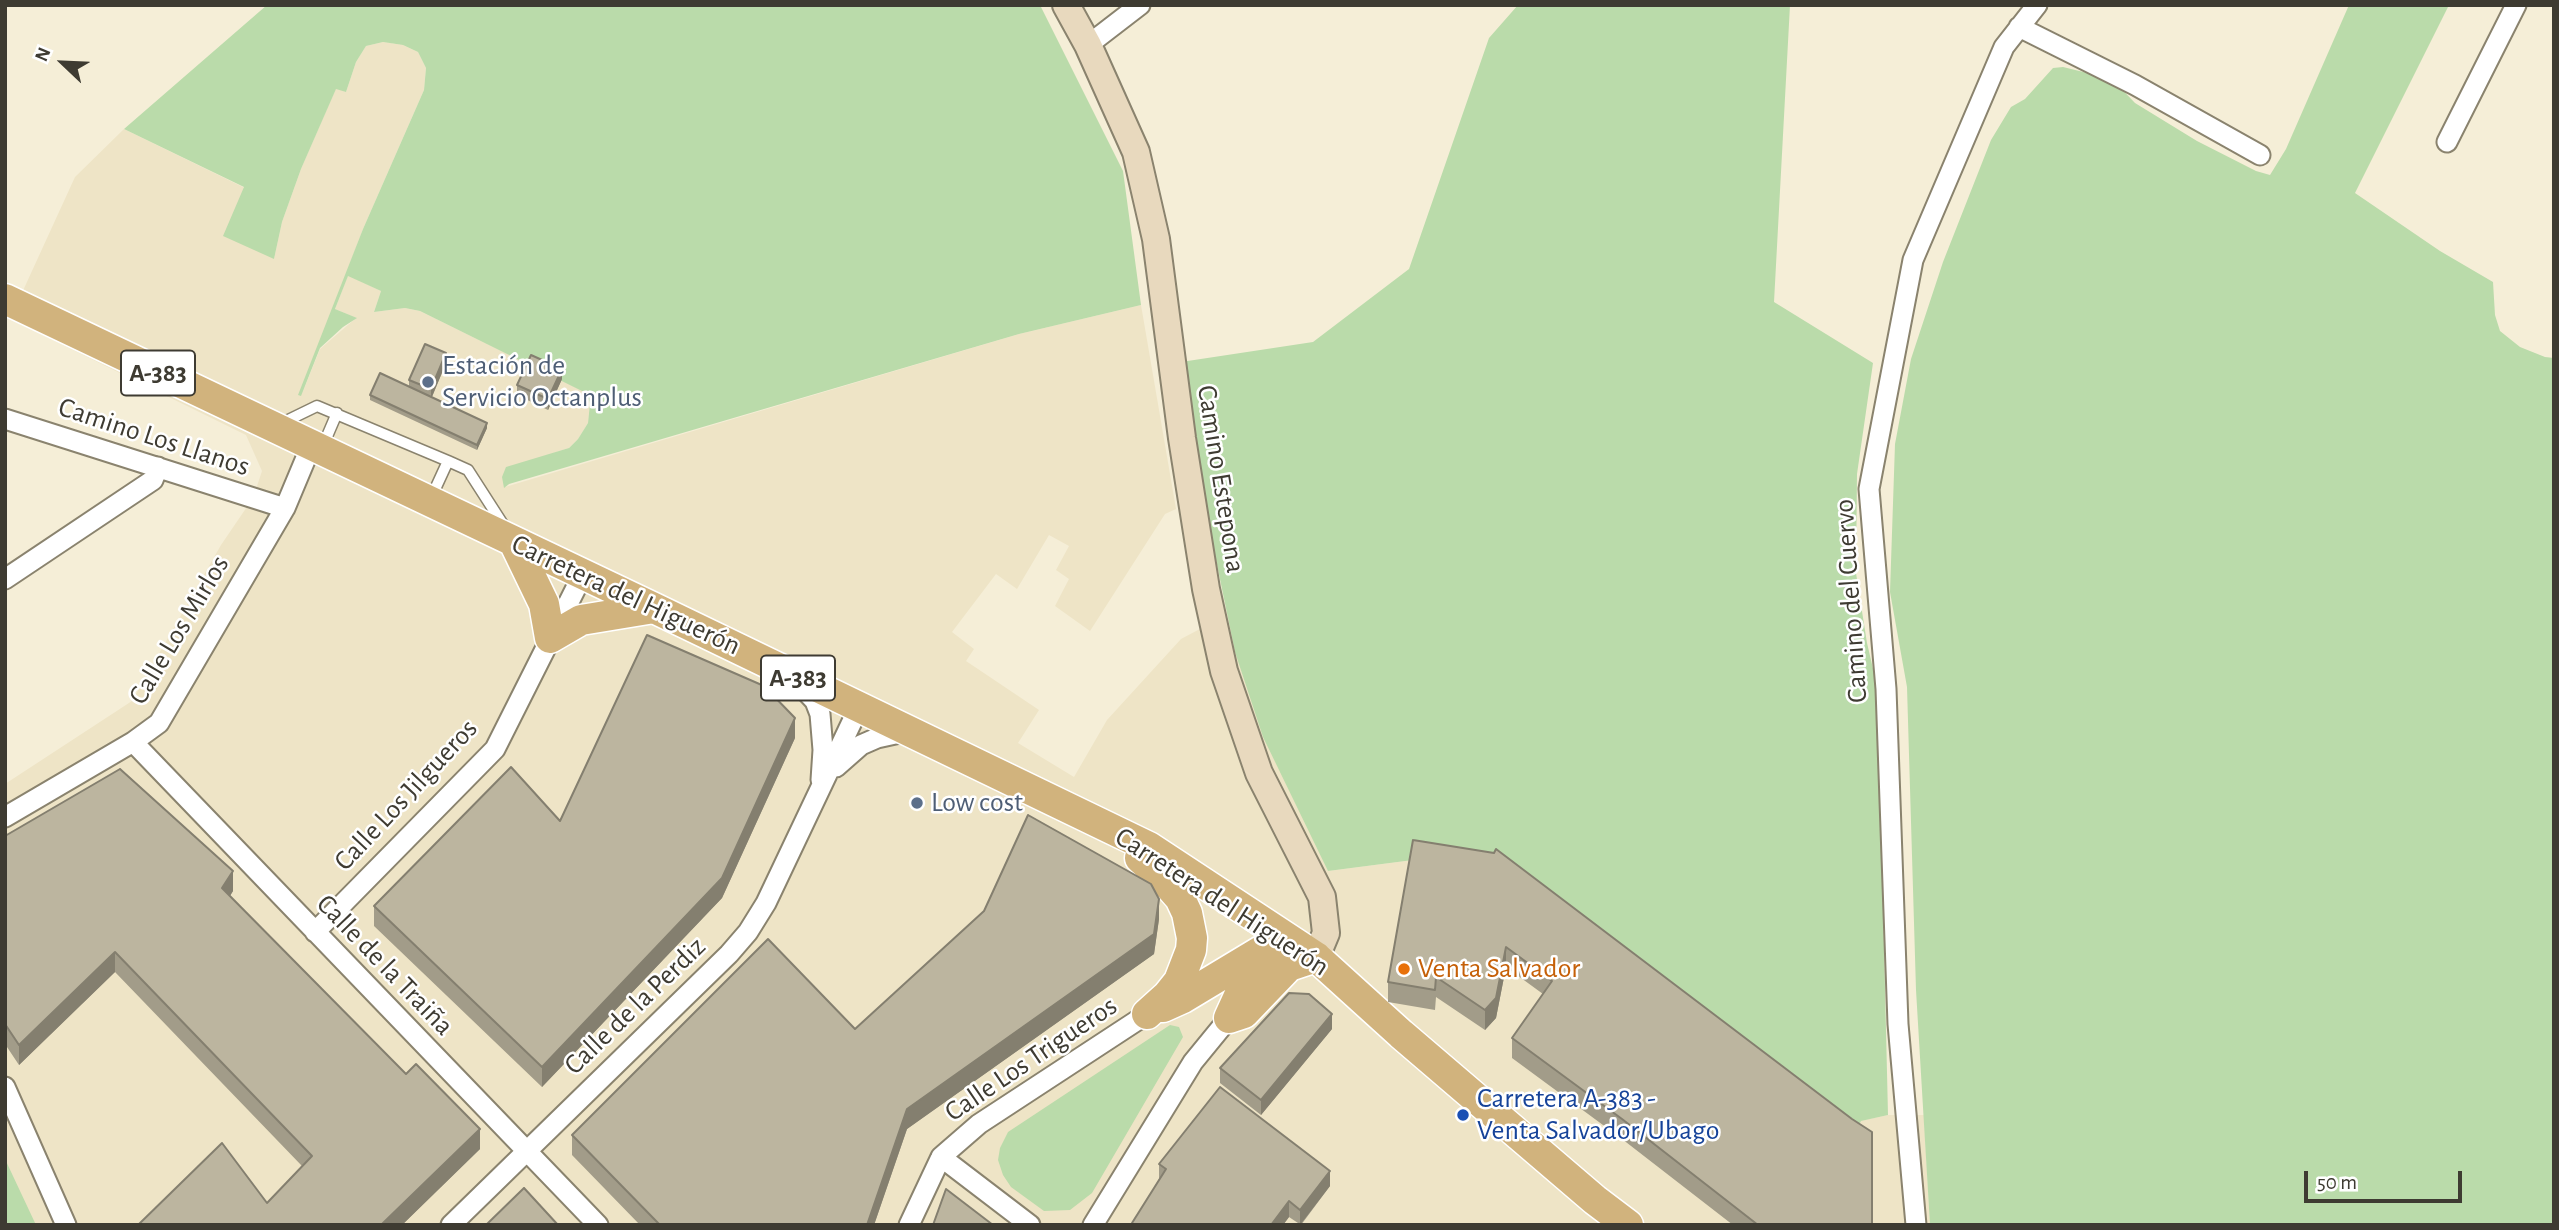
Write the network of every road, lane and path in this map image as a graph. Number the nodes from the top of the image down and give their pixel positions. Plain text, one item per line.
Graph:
1 (1066, 5) edge
2 (1140, 5) edge
3 (2036, 5) edge
4 (2516, 5) edge
5 (2019, 27) junction
6 (1088, 45) junction
7 (2447, 142) dead end
8 (2260, 155) dead end
9 (5, 299) edge
10 (337, 413) junction
11 (5, 419) edge
12 (272, 428) junction
13 (316, 448) junction
14 (448, 461) junction
15 (158, 467) junction
16 (429, 502) junction
17 (285, 508) junction
18 (514, 542) junction
19 (583, 574) junction
20 (5, 579) edge
21 (654, 607) junction
22 (550, 638) junction
23 (789, 673) junction
24 (859, 707) junction
25 (909, 731) junction
26 (134, 742) junction
27 (828, 775) junction
28 (817, 796) junction
29 (1074, 811) junction
30 (5, 817) edge
31 (315, 932) junction
32 (1293, 944) junction
33 (1204, 985) junction
34 (1147, 1014) junction
35 (1224, 1023) junction
36 (5, 1087) edge
37 (527, 1151) junction
38 (940, 1157) junction
39 (66, 1225) edge
40 (451, 1225) edge
41 (598, 1225) edge
42 (909, 1225) edge
43 (1030, 1225) edge
44 (1093, 1225) edge
45 (1628, 1225) edge
46 (1916, 1225) edge

1 - 6 main road, Camino Estepona
2 - 6 street
3 - 5 street, Camino del Cuervo
4 - 7 street
5 - 8 street
5 - 46 street, Camino del Cuervo
6 - 32 main road, Camino Estepona
9 - 12 main road, Carretera del Higuerón / A-383
10 - 12 lane
10 - 13 lane
10 - 14 lane
11 - 15 street, Camino Los Llanos
12 - 13 main road, Carretera del Higuerón / A-383
13 - 16 main road, Carretera del Higuerón / A-383
13 - 17 street, Calle Los Mirlos
14 - 16 lane
14 - 18 lane
15 - 17 street, Camino Los Llanos
15 - 20 street
16 - 18 main road, Carretera del Higuerón / A-383
17 - 26 street, Calle Los Mirlos
18 - 19 main road, Carretera del Higuerón / A-383
18 - 22 main road
19 - 21 main road, Carretera del Higuerón / A-383
19 - 22 street, Calle Los Jilgueros
21 - 22 main road
21 - 23 main road, Carretera del Higuerón / A-383
22 - 31 street, Calle Los Jilgueros
23 - 24 main road, Carretera del Higuerón / A-383
23 - 28 street, Calle de la Perdiz
24 - 25 main road, Carretera del Higuerón / A-383
24 - 27 street, Calle de la Perdiz
25 - 27 street, Calle de la Perdiz
25 - 29 main road, Carretera del Higuerón / A-383
26 - 30 street, Calle Los Mirlos
26 - 31 street, Calle de la Traiña
27 - 28 street, Calle de la Perdiz
28 - 37 street, Calle de la Perdiz
29 - 32 main road, Carretera del Higuerón / A-383
29 - 34 main road
31 - 37 street, Calle de la Traiña
32 - 33 main road
32 - 35 main road
32 - 45 main road, Carretera del Higuerón / A-383
33 - 34 main road
33 - 35 main road
34 - 38 street, Calle Los Trigueros
35 - 44 street
36 - 39 street
37 - 40 street, Calle de la Perdiz
37 - 41 street, Calle de la Traiña
38 - 42 street, Calle Los Trigueros
38 - 43 street

